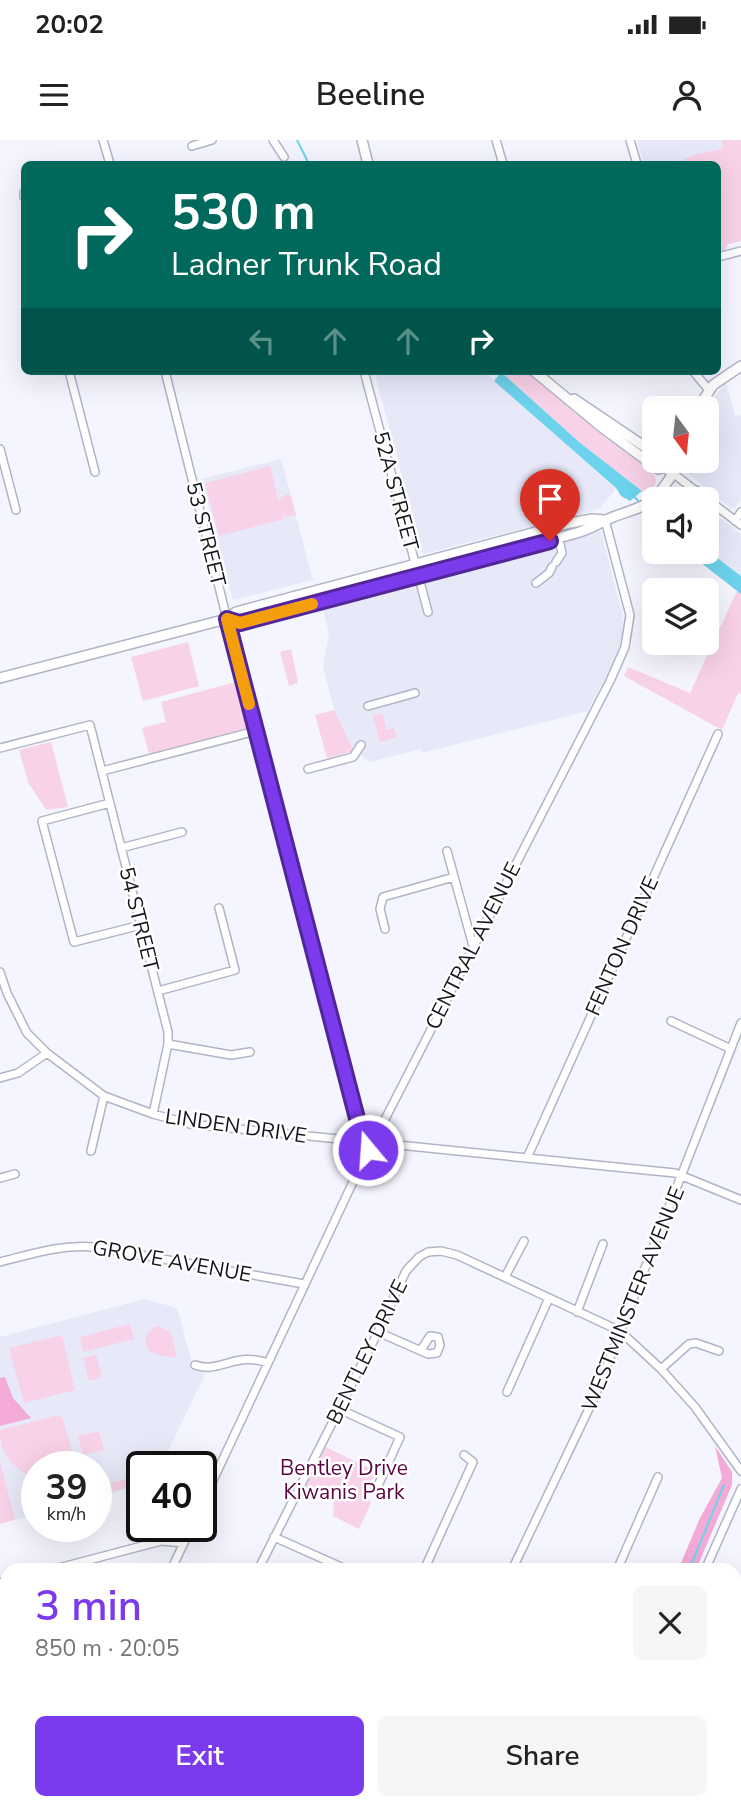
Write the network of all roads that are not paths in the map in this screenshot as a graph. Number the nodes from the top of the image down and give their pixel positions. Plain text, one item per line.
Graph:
1 (103, 140) edge
2 (212, 140) edge
3 (273, 140) edge
4 (362, 140) edge
5 (496, 140) edge
6 (630, 140) edge
7 (192, 146) dead end
8 (284, 157) dead end
9 (109, 161) edge
10 (367, 161) edge
11 (502, 161) edge
12 (635, 161) edge
13 (741, 251) edge
14 (721, 256) edge
15 (741, 366) edge
16 (70, 375) edge
17 (166, 375) edge
18 (365, 375) edge
19 (538, 375) edge
20 (538, 375) edge
21 (696, 375) edge
22 (708, 389) junction
23 (704, 396) edge
24 (642, 445) edge
25 (0, 449) edge
26 (642, 457) edge
27 (95, 472) dead end
28 (674, 474) joint
29 (664, 487) edge
30 (691, 487) edge
31 (642, 507) edge
32 (719, 508) edge
33 (16, 510) dead end
34 (741, 512) edge
35 (605, 520) junction
36 (738, 523) edge
37 (560, 544) dead end
38 (415, 564) junction
39 (419, 575) junction
40 (536, 583) dead end
41 (428, 612) dead end
42 (227, 619) junction
43 (0, 678) edge
44 (415, 693) dead end
45 (368, 706) dead end
46 (256, 731) junction
47 (718, 734) dead end
48 (361, 745) dead end
49 (0, 748) edge
50 (308, 769) dead end
51 (102, 771) junction
52 (110, 803) junction
53 (182, 832) dead end
54 (121, 848) junction
55 (447, 851) dead end
56 (454, 877) junction
57 (219, 908) dead end
58 (141, 925) junction
59 (385, 929) dead end
60 (473, 946) junction
61 (0, 972) edge
62 (158, 991) junction
63 (671, 1021) dead end
64 (741, 1023) edge
65 (168, 1044) junction
66 (731, 1049) junction
67 (250, 1052) dead end
68 (47, 1053) junction
69 (0, 1078) edge
70 (104, 1096) junction
71 (152, 1114) junction
72 (370, 1142) junction
73 (91, 1151) dead end
74 (527, 1158) junction
75 (15, 1174) dead end
76 (683, 1175) junction
77 (0, 1178) edge
78 (741, 1200) edge
79 (524, 1241) dead end
80 (603, 1244) dead end
81 (0, 1262) edge
82 (505, 1277) junction
83 (304, 1284) junction
84 (549, 1298) junction
85 (577, 1312) junction
86 (621, 1331) junction
87 (378, 1332) junction
88 (421, 1350) dead end
89 (719, 1351) dead end
90 (268, 1363) junction
91 (195, 1365) dead end
92 (661, 1369) junction
93 (507, 1392) dead end
94 (339, 1409) junction
95 (464, 1455) dead end
96 (741, 1471) edge
97 (217, 1472) edge
98 (657, 1477) dead end
99 (741, 1489) edge
100 (376, 1490) dead end
101 (741, 1501) edge
102 (732, 1508) junction
103 (274, 1537) junction
104 (184, 1543) joint
105 (78, 1563) edge
106 (174, 1563) edge
107 (261, 1563) edge
108 (332, 1563) edge
109 (428, 1563) edge
110 (515, 1563) edge
111 (620, 1563) edge
112 (708, 1563) edge

1 - 9 street
2 - 7 street
3 - 8 street
4 - 10 main road
5 - 11 street
6 - 12 street
13 - 14 street
15 - 22 main road
16 - 27 street
17 - 42 street, 53 STREET
18 - 38 street, 52A STREET
19 - 24 main road
20 - 26 main road
21 - 22 street
22 - 23 main road
25 - 33 street
28 - 29 main road
28 - 30 street
31 - 35 main road
32 - 36 street
34 - 36 street
35 - 38 main road
35 - 39 main road
35 - 60 street, CENTRAL AVENUE
37 - 40 street
38 - 39 street, 52A STREET
38 - 42 main road
39 - 41 street, 52A STREET
39 - 42 main road
42 - 43 main road
42 - 46 street, 53 STREET
44 - 45 street
46 - 51 street
46 - 72 street, 53 STREET
47 - 74 street, FENTON DRIVE
48 - 50 street
49 - 51 street, 54 STREET
51 - 52 street, 54 STREET
52 - 54 street, 54 STREET
52 - 58 street
53 - 54 street
54 - 58 street, 54 STREET
55 - 56 street
56 - 59 street
56 - 60 street
57 - 62 street
58 - 62 street, 54 STREET
60 - 72 street, CENTRAL AVENUE
61 - 68 street, LINDEN DRIVE
62 - 65 street, 54 STREET
63 - 66 street
64 - 66 street, WESTMINSTER AVENUE
65 - 67 street
65 - 71 street, 54 STREET
66 - 76 street, WESTMINSTER AVENUE
68 - 69 street
68 - 70 street, LINDEN DRIVE
70 - 71 street, LINDEN DRIVE
70 - 73 street
71 - 72 street, LINDEN DRIVE
72 - 74 street, LINDEN DRIVE
72 - 83 street, CENTRAL AVENUE
74 - 76 street, LINDEN DRIVE
75 - 77 street
76 - 78 street, LINDEN DRIVE
76 - 86 street, WESTMINSTER AVENUE
79 - 82 street
80 - 85 street
81 - 83 street, GROVE AVENUE
82 - 84 street, BENTLEY DRIVE
82 - 87 street, BENTLEY DRIVE
83 - 90 street, CENTRAL AVENUE
84 - 85 street, BENTLEY DRIVE
84 - 93 street
85 - 86 street, BENTLEY DRIVE
86 - 92 street
86 - 110 street, WESTMINSTER AVENUE
87 - 88 street
87 - 94 street, BENTLEY DRIVE
89 - 92 street
90 - 91 street
90 - 97 street, CENTRAL AVENUE
92 - 96 street
94 - 100 street
94 - 103 street, BENTLEY DRIVE
95 - 109 street
98 - 111 street
99 - 102 street
101 - 102 street
102 - 112 street
103 - 107 street, BENTLEY DRIVE
103 - 108 street
104 - 105 street
104 - 106 street

